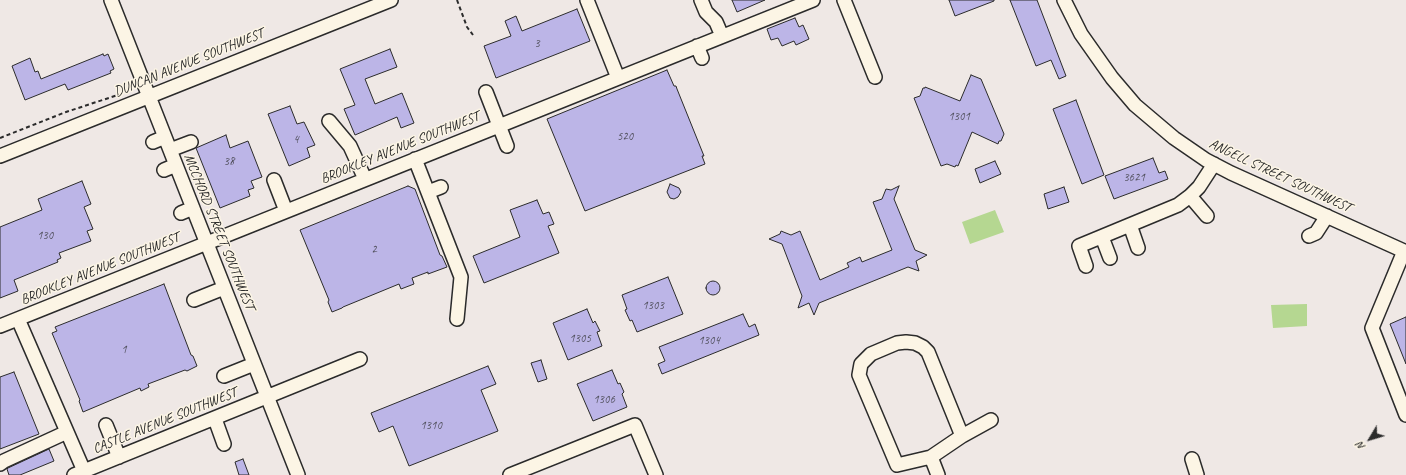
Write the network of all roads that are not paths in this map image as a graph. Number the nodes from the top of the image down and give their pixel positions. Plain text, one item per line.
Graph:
1 (111, 0) edge
2 (587, 0) edge
3 (701, 0) edge
4 (813, 0) edge
5 (844, 0) edge
6 (1064, 0) edge
7 (387, 1) edge
8 (722, 36) junction
9 (875, 77) dead end
10 (618, 78) junction
11 (486, 92) dead end
12 (149, 96) junction
13 (329, 121) dead end
14 (499, 125) junction
15 (191, 142) dead end
16 (507, 146) dead end
17 (170, 150) junction
18 (0, 156) edge
19 (415, 159) junction
20 (1214, 164) junction
21 (365, 179) junction
22 (274, 180) dead end
23 (441, 187) dead end
24 (428, 192) junction
25 (1190, 196) junction
26 (286, 211) junction
27 (1207, 216) dead end
28 (1326, 216) junction
29 (1130, 225) junction
30 (1102, 236) junction
31 (1309, 236) dead end
32 (206, 243) junction
33 (1138, 248) dead end
34 (1405, 252) edge
35 (1110, 258) dead end
36 (1086, 266) dead end
37 (224, 288) junction
38 (194, 300) dead end
39 (18, 319) junction
40 (457, 319) dead end
41 (0, 326) edge
42 (360, 359) dead end
43 (254, 364) junction
44 (224, 376) dead end
45 (267, 398) junction
46 (1406, 415) edge
47 (215, 419) junction
48 (991, 420) dead end
49 (106, 425) dead end
50 (67, 432) junction
51 (962, 436) junction
52 (224, 444) dead end
53 (118, 457) junction
54 (931, 457) junction
55 (1192, 459) dead end
56 (0, 464) edge
57 (79, 473) edge
58 (298, 475) edge
59 (510, 475) edge
60 (656, 475) edge
61 (938, 475) edge
62 (1197, 475) edge

1 - 12 street, MCCHORD STREET SOUTHWEST
2 - 10 street
3 - 8 street
4 - 8 street, BROOKLEY AVENUE SOUTHWEST
5 - 9 street
6 - 20 street, ANGELL STREET SOUTHWEST
7 - 12 street, DUNCAN AVENUE SOUTHWEST
8 - 10 street, BROOKLEY AVENUE SOUTHWEST
10 - 14 street, BROOKLEY AVENUE SOUTHWEST
11 - 14 street
12 - 17 street, MCCHORD STREET SOUTHWEST
12 - 18 street, DUNCAN AVENUE SOUTHWEST
13 - 21 street
14 - 16 street
14 - 19 street, BROOKLEY AVENUE SOUTHWEST
15 - 17 street
17 - 32 street, MCCHORD STREET SOUTHWEST
19 - 21 street, BROOKLEY AVENUE SOUTHWEST
19 - 24 street
20 - 25 street
20 - 28 street, ANGELL STREET SOUTHWEST
21 - 26 street, BROOKLEY AVENUE SOUTHWEST
22 - 26 street
23 - 24 street
24 - 40 street
25 - 27 street
25 - 29 street
26 - 32 street, BROOKLEY AVENUE SOUTHWEST
28 - 31 street
28 - 34 street, ANGELL STREET SOUTHWEST
29 - 30 street
29 - 33 street
30 - 35 street
30 - 36 street
32 - 37 street, MCCHORD STREET SOUTHWEST
32 - 39 street, BROOKLEY AVENUE SOUTHWEST
34 - 46 street
37 - 38 street
37 - 43 street, MCCHORD STREET SOUTHWEST
39 - 41 street, BROOKLEY AVENUE SOUTHWEST
39 - 50 street
42 - 45 street, CASTLE AVENUE SOUTHWEST
43 - 44 street
43 - 45 street, MCCHORD STREET SOUTHWEST
45 - 47 street, CASTLE AVENUE SOUTHWEST
45 - 58 street, MCCHORD STREET SOUTHWEST
47 - 52 street
47 - 53 street, CASTLE AVENUE SOUTHWEST
48 - 51 street
49 - 53 street
50 - 56 street
50 - 57 street
51 - 54 street
51 - 54 street
53 - 57 street, CASTLE AVENUE SOUTHWEST
54 - 61 street
55 - 62 street
59 - 60 street

